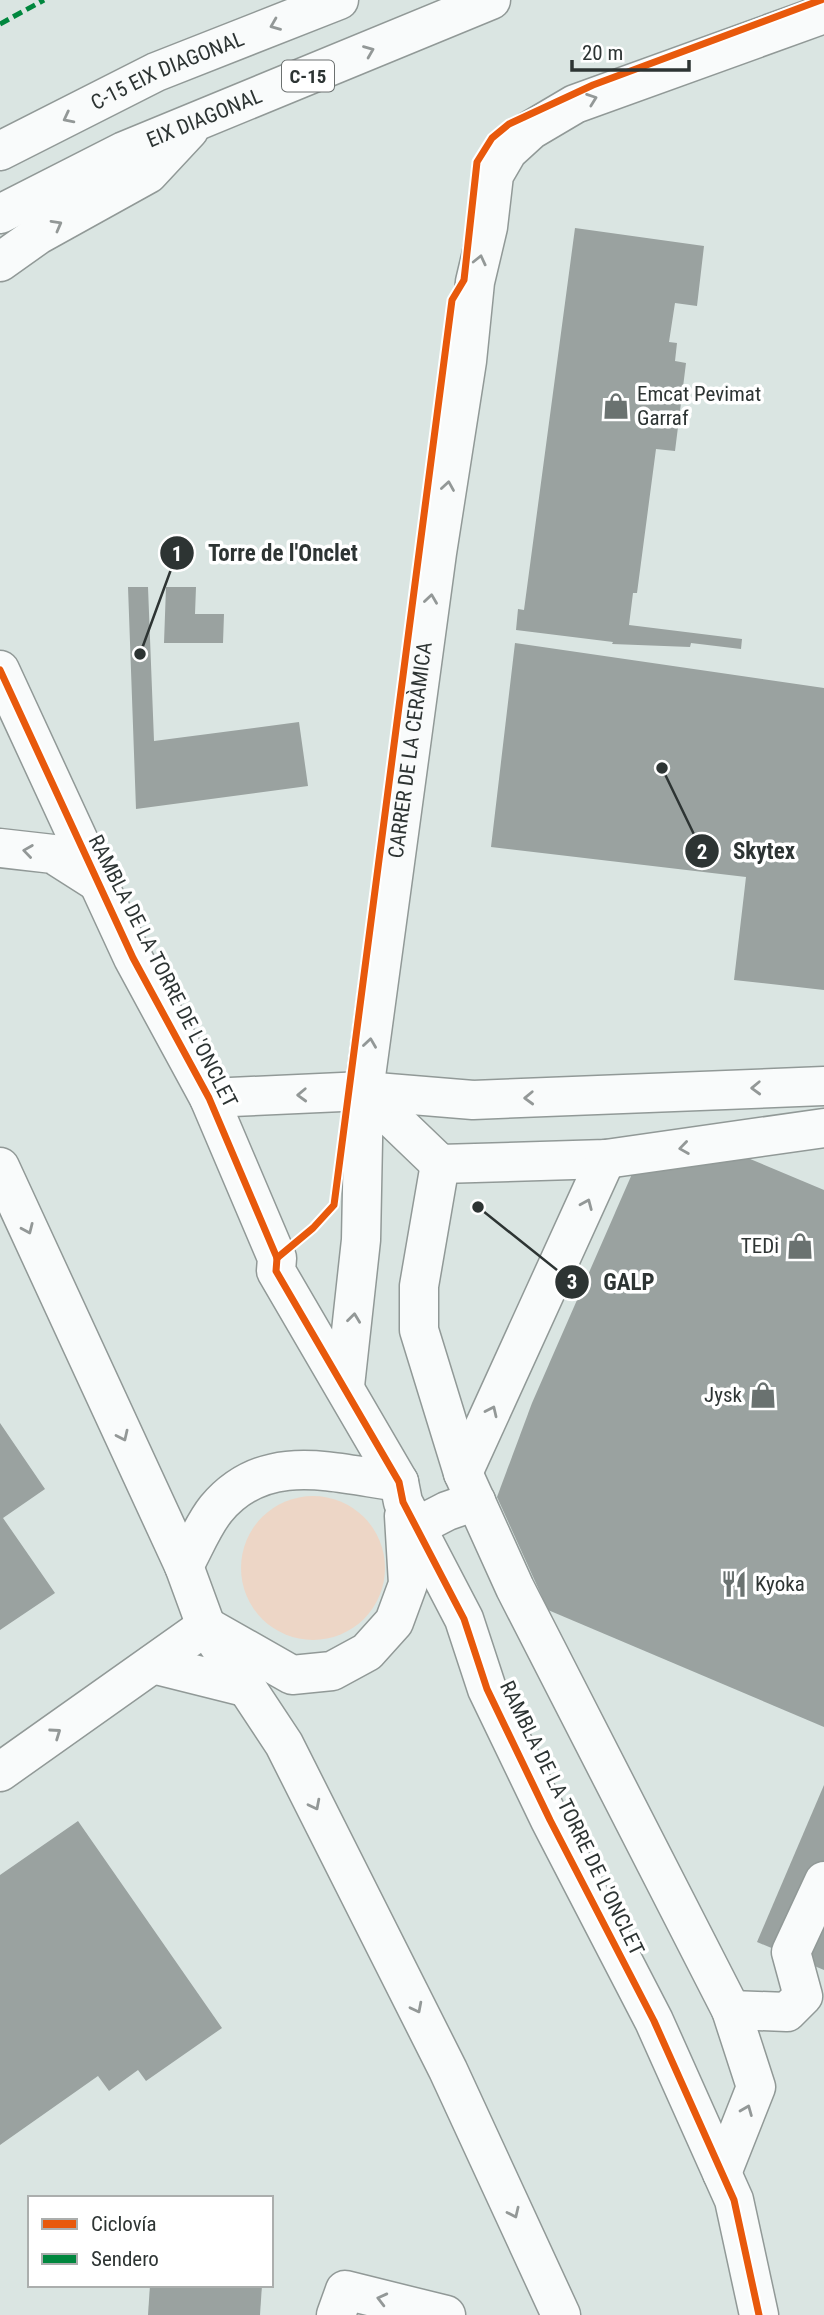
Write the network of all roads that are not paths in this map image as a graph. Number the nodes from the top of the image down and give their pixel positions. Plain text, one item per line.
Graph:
1 (339, 0) edge
2 (491, 0) edge
3 (824, 14) edge
4 (197, 121) junction
5 (0, 151) edge
6 (0, 214) edge
7 (0, 262) edge
8 (0, 670) edge
9 (0, 848) edge
10 (97, 882) junction
11 (824, 1086) edge
12 (364, 1091) junction
13 (209, 1098) junction
14 (824, 1128) edge
15 (606, 1159) junction
16 (440, 1164) junction
17 (0, 1167) edge
18 (345, 1386) junction
19 (470, 1487) junction
20 (406, 1504) junction
21 (184, 1566) junction
22 (206, 1626) junction
23 (153, 1664) junction
24 (244, 1688) junction
25 (0, 1772) edge
26 (824, 1883) edge
27 (810, 1946) edge
28 (731, 2010) junction
29 (722, 2173) junction
30 (336, 2315) edge
31 (446, 2315) edge
32 (561, 2315) edge
33 (759, 2315) edge

1 -> 5 main road, C-15 EIX DIAGONAL
4 -> 2 main road, EIX DIAGONAL / C-15
12 -> 3 main road, CARRER DE LA CERÀMICA
4 - 6 main road, EIX DIAGONAL / C-15
7 -> 4 main road
8 - 10 main road, RAMBLA DE LA TORRE DE L'ONCLET
10 -> 9 main road, RAMBLA DE LA TORRE DE L'ONCLET
10 - 13 main road, RAMBLA DE LA TORRE DE L'ONCLET
11 -> 12 main road
12 -> 13 main road
12 - 16 main road
18 -> 12 main road, CARRER DE LA CERÀMICA
13 - 18 main road, RAMBLA DE LA TORRE DE L'ONCLET
14 -> 15 main road
15 - 16 main road
19 -> 15 main road
16 - 19 main road
17 -> 21 main road
18 - 20 main road, RAMBLA DE LA TORRE DE L'ONCLET
19 - 20 main road
19 - 28 main road
20 - 21 main road
20 - 22 main road
20 - 29 main road, RAMBLA DE LA TORRE DE L'ONCLET
21 - 22 main road
22 - 23 main road
22 - 24 main road
23 - 24 main road
25 -> 23 main road
24 -> 32 main road
26 - 27 main road
27 - 28 main road
29 -> 28 main road
29 - 33 main road, RAMBLA DE LA TORRE DE L'ONCLET
31 -> 30 main road

